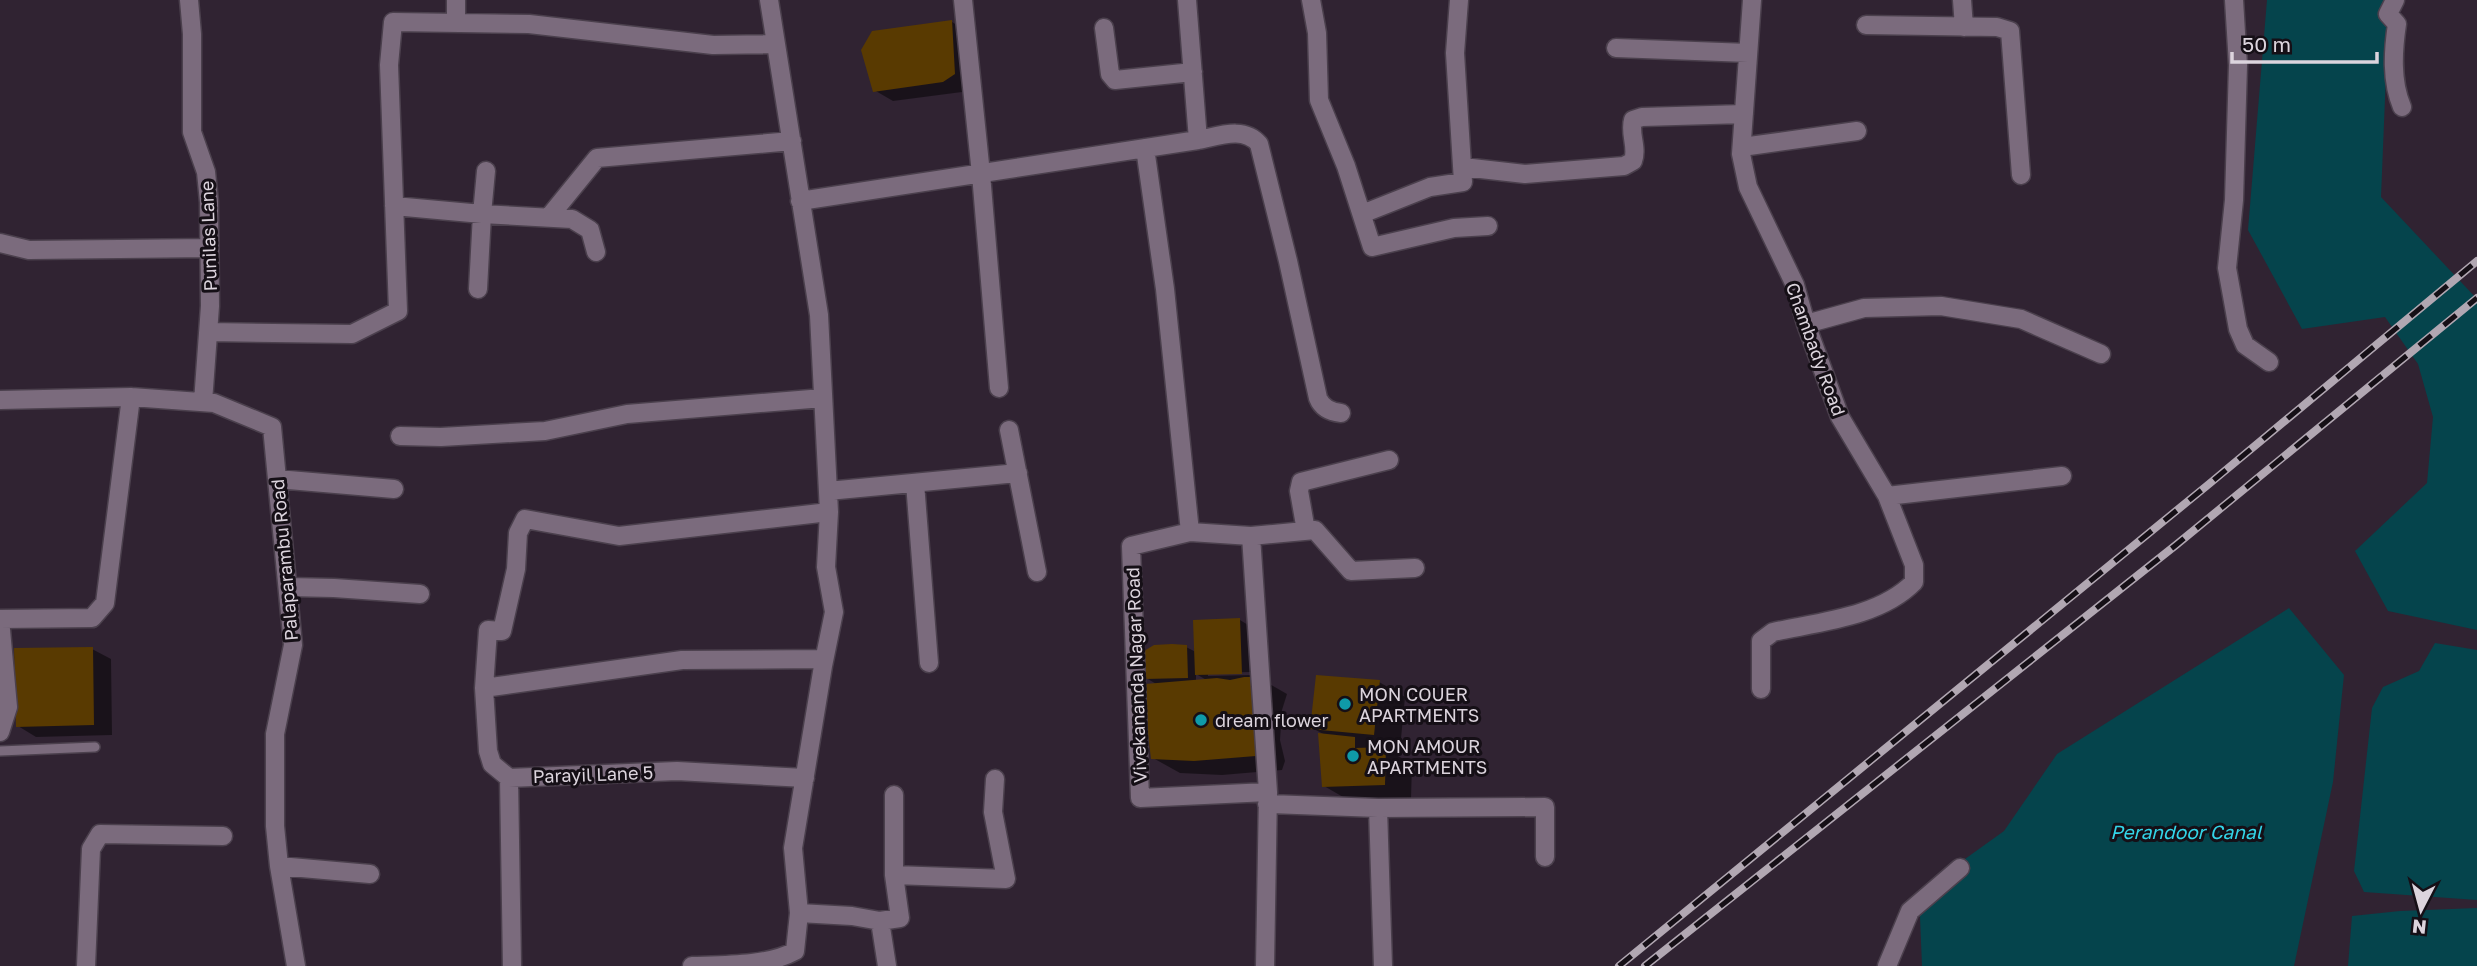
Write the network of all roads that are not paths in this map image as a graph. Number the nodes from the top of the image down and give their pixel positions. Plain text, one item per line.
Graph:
1 (189, 0) edge
2 (456, 0) edge
3 (769, 0) edge
4 (963, 0) edge
5 (1187, 0) edge
6 (1311, 0) edge
7 (1459, 0) edge
8 (1752, 0) edge
9 (1962, 0) edge
10 (2234, 0) edge
11 (2395, 0) edge
12 (456, 23) junction
13 (1866, 25) dead end
14 (1964, 27) junction
15 (1104, 28) dead end
16 (774, 44) junction
17 (1616, 48) dead end
18 (1748, 53) junction
19 (1193, 72) junction
20 (2402, 107) dead end
21 (1744, 114) junction
22 (1857, 131) dead end
23 (1198, 140) junction
24 (792, 141) junction
25 (1742, 147) junction
26 (1145, 148) junction
27 (1463, 167) junction
28 (486, 171) dead end
29 (981, 174) junction
30 (2021, 174) dead end
31 (800, 201) junction
32 (394, 206) junction
33 (482, 214) junction
34 (1362, 214) junction
35 (549, 217) junction
36 (1488, 226) dead end
37 (0, 243) edge
38 (209, 248) junction
39 (596, 252) dead end
40 (478, 289) dead end
41 (1806, 324) junction
42 (208, 332) junction
43 (2101, 354) dead end
44 (2269, 362) dead end
45 (999, 388) dead end
46 (131, 397) junction
47 (823, 398) junction
48 (0, 400) edge
49 (203, 402) junction
50 (1341, 413) dead end
51 (1009, 430) dead end
52 (400, 436) dead end
53 (1389, 460) dead end
54 (1018, 473) junction
55 (2062, 476) dead end
56 (277, 479) junction
57 (915, 483) junction
58 (394, 489) dead end
59 (828, 491) junction
60 (1887, 496) junction
61 (829, 512) junction
62 (1306, 531) junction
63 (1190, 532) junction
64 (1251, 536) junction
65 (1415, 568) dead end
66 (1037, 572) dead end
67 (288, 587) junction
68 (420, 594) dead end
69 (0, 619) edge
70 (824, 659) junction
71 (929, 663) dead end
72 (484, 688) junction
73 (1761, 690) dead end
74 (0, 732) edge
75 (95, 747) dead end
76 (0, 751) edge
77 (509, 778) junction
78 (805, 778) junction
79 (995, 779) dead end
80 (894, 795) dead end
81 (1267, 798) junction
82 (1378, 808) junction
83 (223, 836) dead end
84 (1545, 857) dead end
85 (279, 866) junction
86 (1960, 868) dead end
87 (370, 874) dead end
88 (894, 876) junction
89 (799, 913) junction
90 (880, 921) junction
91 (86, 966) edge
92 (296, 966) edge
93 (512, 966) edge
94 (692, 966) edge
95 (887, 966) edge
96 (1265, 966) edge
97 (1383, 966) edge
98 (1887, 966) edge

1 - 38 street, Punilas Lane
2 - 12 street
3 - 16 street
4 - 29 street
5 - 19 street
6 - 34 street
7 - 27 street
8 - 18 street, Chambady Road
9 - 14 street
10 - 44 street
11 - 20 street
12 - 16 street
12 - 32 street
13 - 14 street
14 - 30 street
15 - 19 street
16 - 24 street
17 - 18 street
18 - 21 street, Chambady Road
19 - 23 street
21 - 25 street, Chambady Road
21 - 27 street
22 - 25 street
23 - 26 street
23 - 50 street
24 - 31 street
24 - 35 street
25 - 41 street, Chambady Road
26 - 29 street
26 - 63 street
27 - 34 street
28 - 33 street
29 - 31 street
29 - 45 street
31 - 47 street
32 - 33 street
32 - 42 street
33 - 35 street
33 - 40 street
34 - 36 street
35 - 39 street
37 - 38 street
38 - 42 street, Punilas Lane
41 - 43 street
41 - 60 street, Chambady Road
42 - 49 street, Punilas Lane
46 - 48 street, Palaparambu Road
46 - 49 street, Palaparambu Road
46 - 69 street
47 - 52 street
47 - 59 street
49 - 56 street, Palaparambu Road
51 - 54 street
53 - 62 street
54 - 57 street
54 - 66 street
55 - 60 street
56 - 58 street
56 - 67 street, Palaparambu Road
57 - 59 street
57 - 71 street
59 - 61 street
60 - 73 street, Chambady Road
61 - 70 street
61 - 72 street
62 - 64 street, Vivekananda Nagar Road
62 - 65 street
63 - 64 street, Vivekananda Nagar Road
63 - 81 street, Vivekananda Nagar Road
64 - 81 street
67 - 68 street
67 - 85 street, Palaparambu Road
69 - 74 street
70 - 72 street
70 - 78 street
72 - 77 street
75 - 76 lane
77 - 78 street, Parayil Lane 5
77 - 93 street
78 - 89 street
79 - 88 street
80 - 88 street
81 - 82 street
81 - 96 street
82 - 84 street
82 - 97 street
83 - 91 street
85 - 87 street
85 - 92 street, Palaparambu Road
86 - 98 street
88 - 90 street
89 - 90 street
89 - 94 street
90 - 95 street

